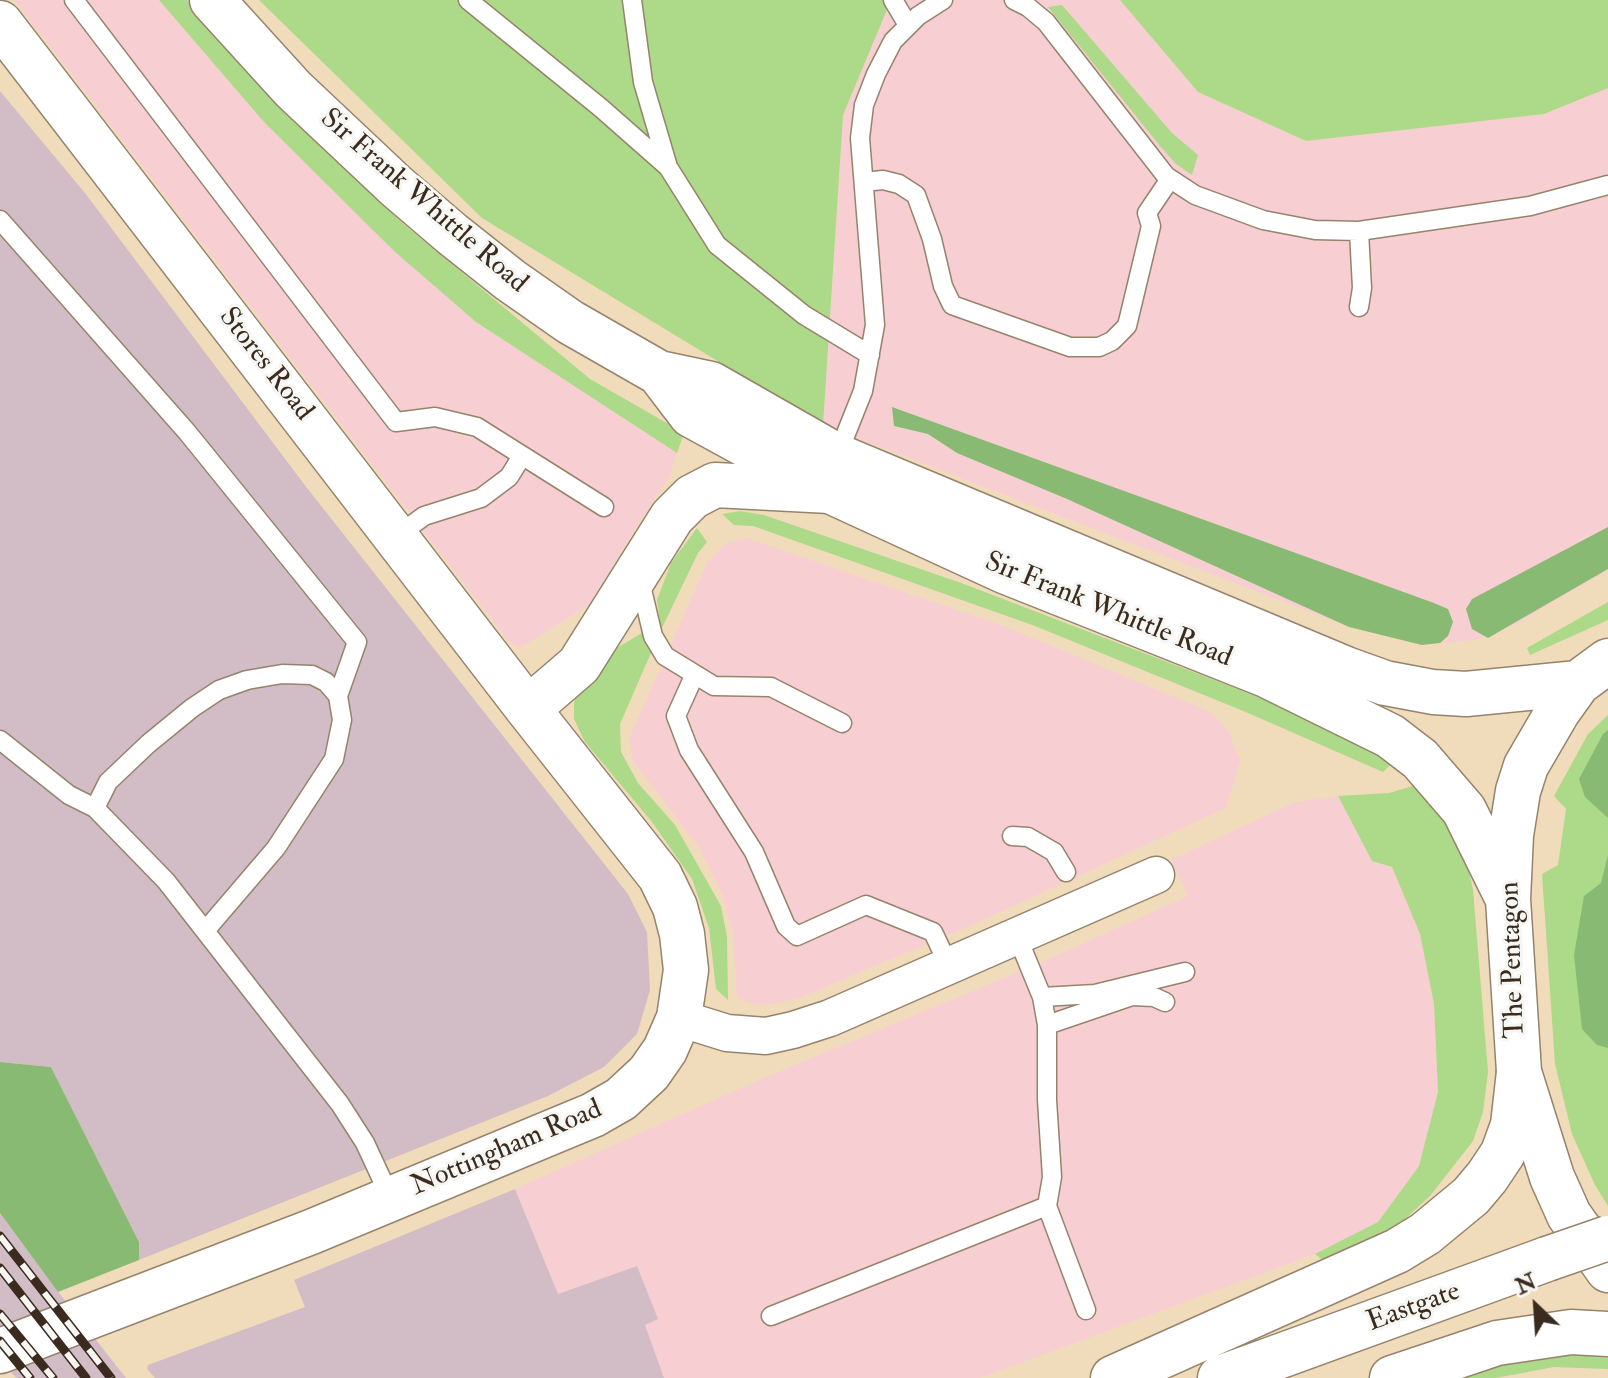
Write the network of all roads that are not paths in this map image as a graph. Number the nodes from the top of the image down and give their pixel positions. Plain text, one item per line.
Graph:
1 (74, 0) edge
2 (212, 0) edge
3 (468, 0) edge
4 (632, 0) edge
5 (893, 0) edge
6 (943, 0) edge
7 (1014, 0) edge
8 (0, 23) edge
9 (908, 25) junction
10 (668, 167) junction
11 (1170, 179) junction
12 (864, 182) junction
13 (1608, 185) edge
14 (0, 220) edge
15 (1359, 231) junction
16 (1359, 307) dead end
17 (870, 355) junction
18 (522, 456) junction
19 (833, 473) junction
20 (604, 507) dead end
21 (397, 536) junction
22 (638, 570) junction
23 (1593, 672) edge
24 (694, 676) junction
25 (338, 696) junction
26 (528, 709) junction
27 (842, 723) dead end
28 (0, 740) edge
29 (95, 808) junction
30 (1012, 836) dead end
31 (1066, 872) dead end
32 (1156, 875) dead end
33 (1508, 899) junction
34 (205, 931) junction
35 (1017, 936) junction
36 (949, 966) junction
37 (1185, 972) dead end
38 (1042, 997) junction
39 (1165, 1002) dead end
40 (679, 1018) junction
41 (1047, 1025) junction
42 (1519, 1072) junction
43 (391, 1199) junction
44 (1047, 1206) junction
45 (1608, 1238) edge
46 (1608, 1270) edge
47 (1086, 1310) dead end
48 (771, 1316) dead end
49 (1608, 1334) edge
50 (0, 1351) edge
51 (1113, 1378) edge
52 (1220, 1378) edge
53 (1392, 1378) edge

1 - 18 lane
2 - 19 main road, Sir Frank Whittle Road
3 - 10 lane
4 - 10 lane
5 - 9 lane
6 - 9 lane
7 - 11 lane
8 - 21 main road, Stores Road
9 - 12 lane
10 - 17 lane
11 - 12 lane
11 - 15 lane
12 - 17 lane
13 - 15 lane
14 - 25 lane
15 - 16 lane
17 - 19 lane
18 - 20 lane
18 - 21 lane
19 - 22 main road
19 - 23 main road, Sir Frank Whittle Road
19 - 33 main road, Sir Frank Whittle Road
21 - 26 main road, Stores Road
22 - 24 lane
22 - 26 main road
23 - 33 main road, The Pentagon
24 - 27 lane
24 - 36 lane
25 - 29 lane
25 - 34 lane
26 - 40 main road, Stores Road
28 - 29 lane
29 - 34 lane
30 - 31 lane
32 - 35 street
33 - 42 main road, The Pentagon
34 - 43 lane
35 - 36 street
35 - 38 lane
36 - 40 street
37 - 38 lane
38 - 41 lane
39 - 41 lane
40 - 43 main road, Nottingham Road
41 - 44 lane
42 - 46 main road, The Pentagon
42 - 51 main road
43 - 50 main road, Nottingham Road
44 - 47 lane
44 - 48 lane
45 - 52 main road, Eastgate, bridge
49 - 53 main road, Eastgate

